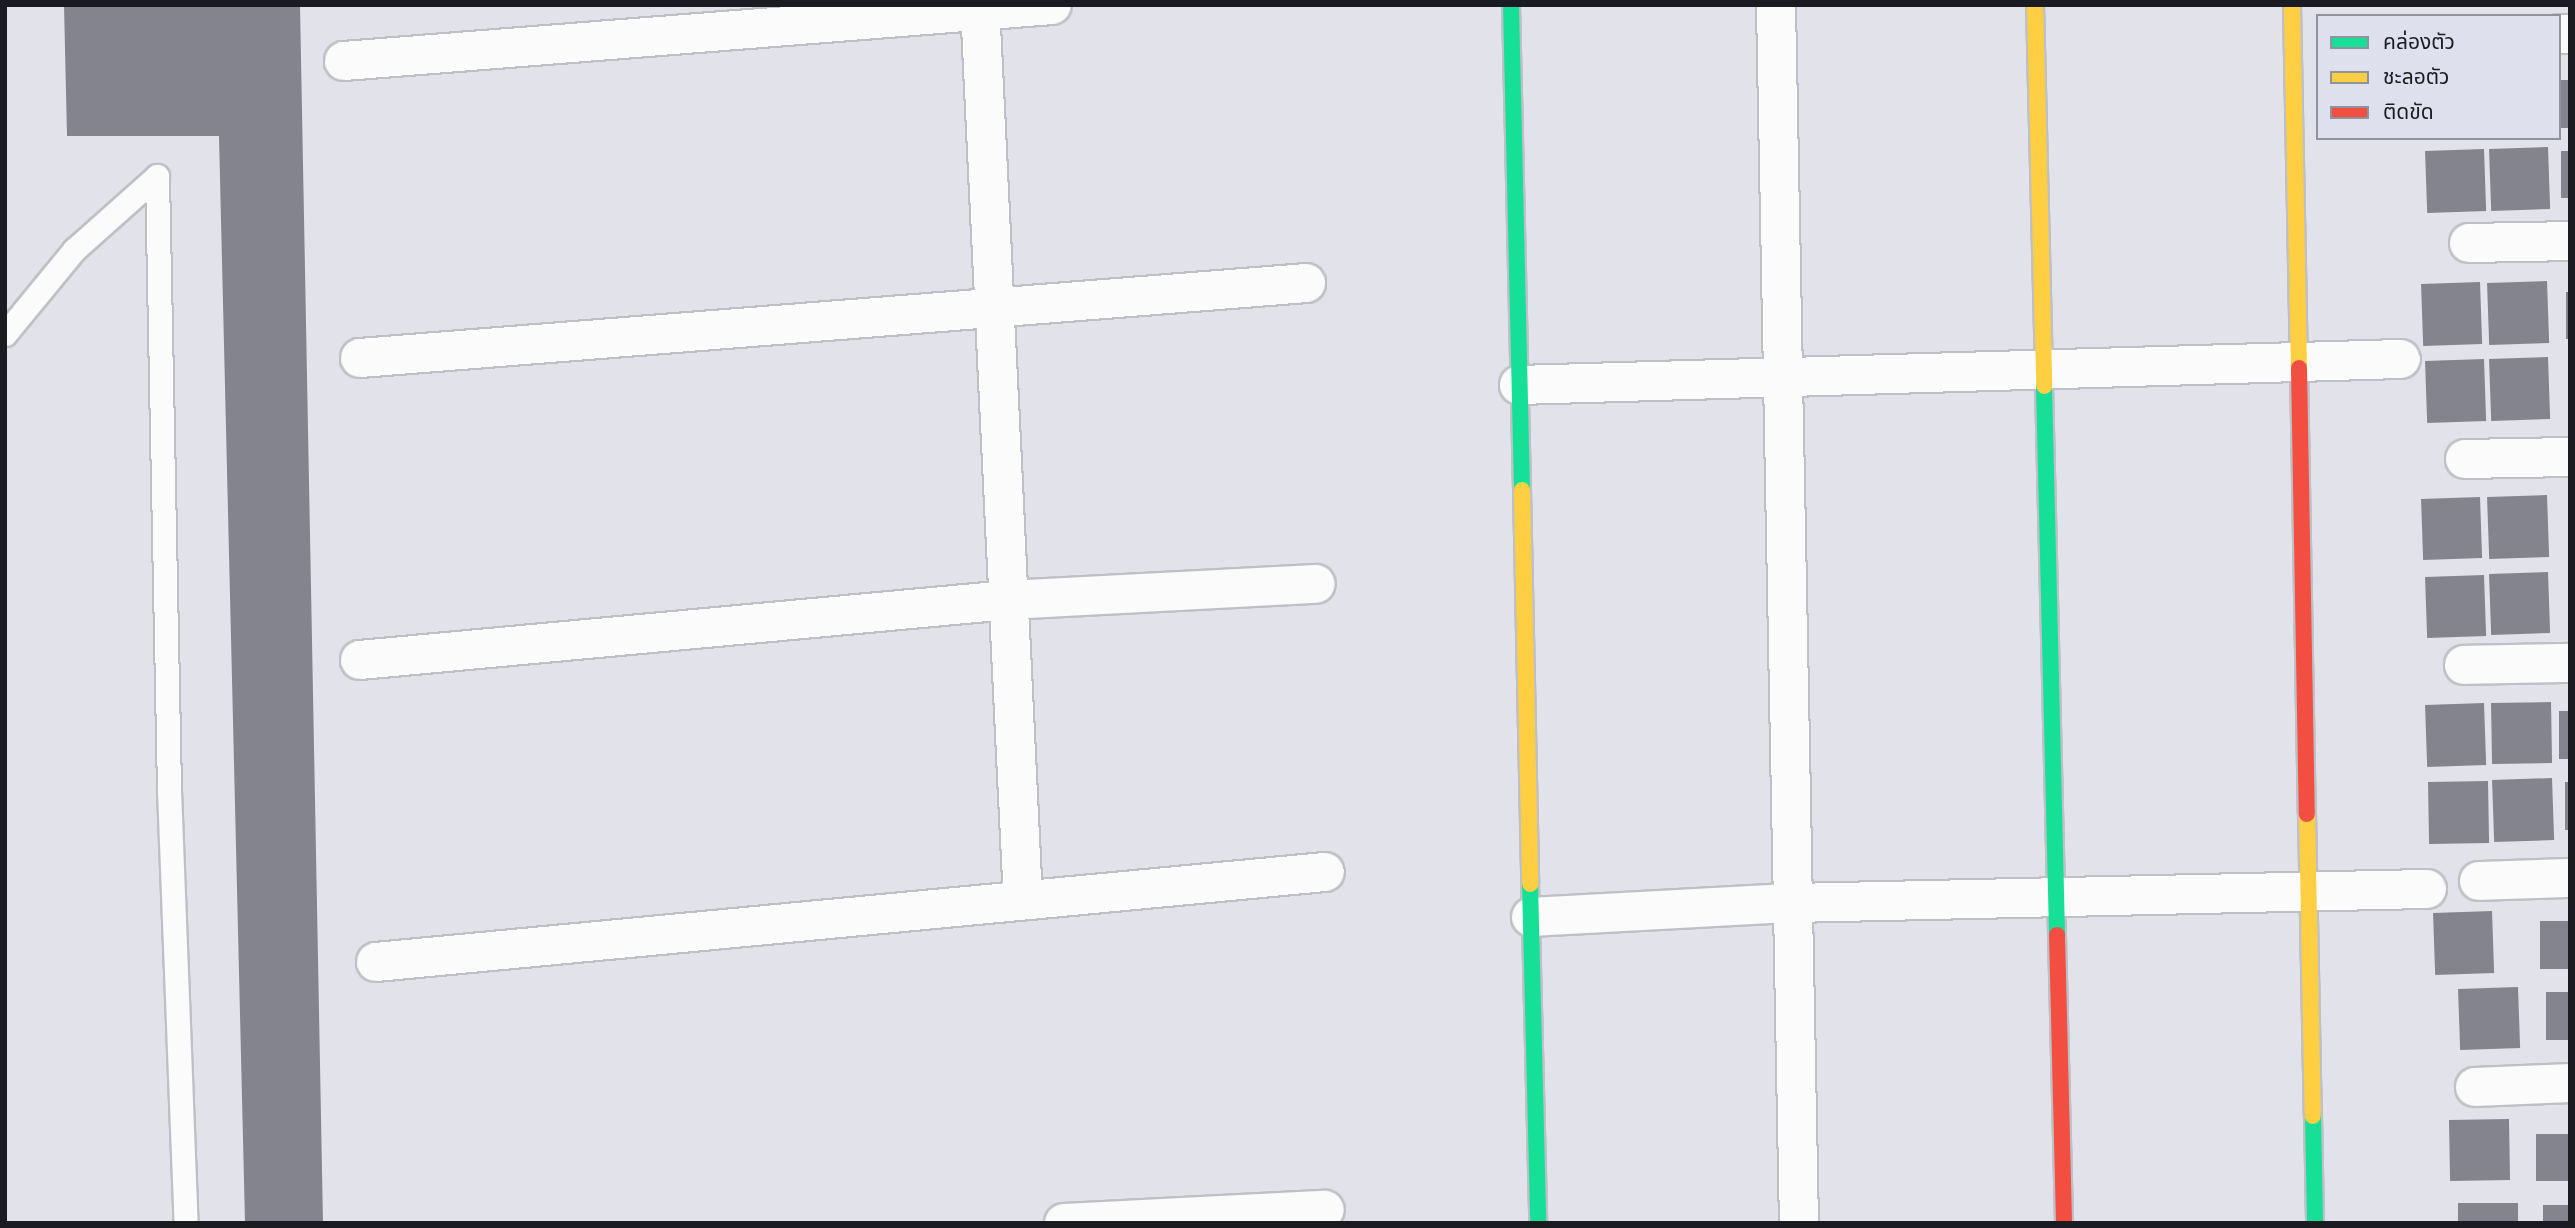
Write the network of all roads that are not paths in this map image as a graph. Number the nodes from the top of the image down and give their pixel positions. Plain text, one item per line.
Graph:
1 (1052, 5) edge
2 (1511, 5) edge
3 (1776, 5) edge
4 (2035, 5) edge
5 (2292, 5) edge
6 (980, 8) edge
7 (344, 61) dead end
8 (2570, 242) edge
9 (2469, 243) dead end
10 (1306, 283) dead end
11 (993, 306) junction
12 (5, 334) edge
13 (360, 358) dead end
14 (2401, 359) dead end
15 (2299, 362) junction
16 (2044, 371) junction
17 (1783, 377) junction
18 (1519, 384) junction
19 (2570, 457) edge
20 (2465, 459) dead end
21 (1316, 584) dead end
22 (1008, 600) junction
23 (360, 660) dead end
24 (2570, 663) edge
25 (2464, 665) dead end
26 (1325, 872) dead end
27 (2570, 878) edge
28 (2479, 881) dead end
29 (2427, 889) dead end
30 (2309, 892) junction
31 (1023, 899) junction
32 (2056, 901) junction
33 (1793, 903) junction
34 (1531, 917) junction
35 (376, 962) dead end
36 (2570, 1083) edge
37 (2475, 1087) dead end
38 (1325, 1210) dead end
39 (186, 1223) edge
40 (1064, 1223) edge
41 (1538, 1223) edge
42 (1799, 1223) edge
43 (2064, 1223) edge
44 (2315, 1223) edge

1 - 6 street
2 - 18 street
3 - 17 street
4 - 16 street
5 - 15 street
6 - 7 street
6 - 11 street
8 - 9 street
10 - 11 street
11 - 13 street
11 - 22 street
12 - 39 lane
14 - 15 street
15 - 16 street
15 - 30 street
16 - 17 street
16 - 32 street
17 - 18 street
17 - 33 street
18 - 34 street
19 - 20 street
21 - 22 street
22 - 23 street
22 - 31 street
24 - 25 street
26 - 31 street
27 - 28 street
29 - 30 street
30 - 32 street
30 - 44 street
31 - 35 street
32 - 33 street
32 - 43 street
33 - 34 street
33 - 42 street
34 - 41 street
36 - 37 street
38 - 40 street

